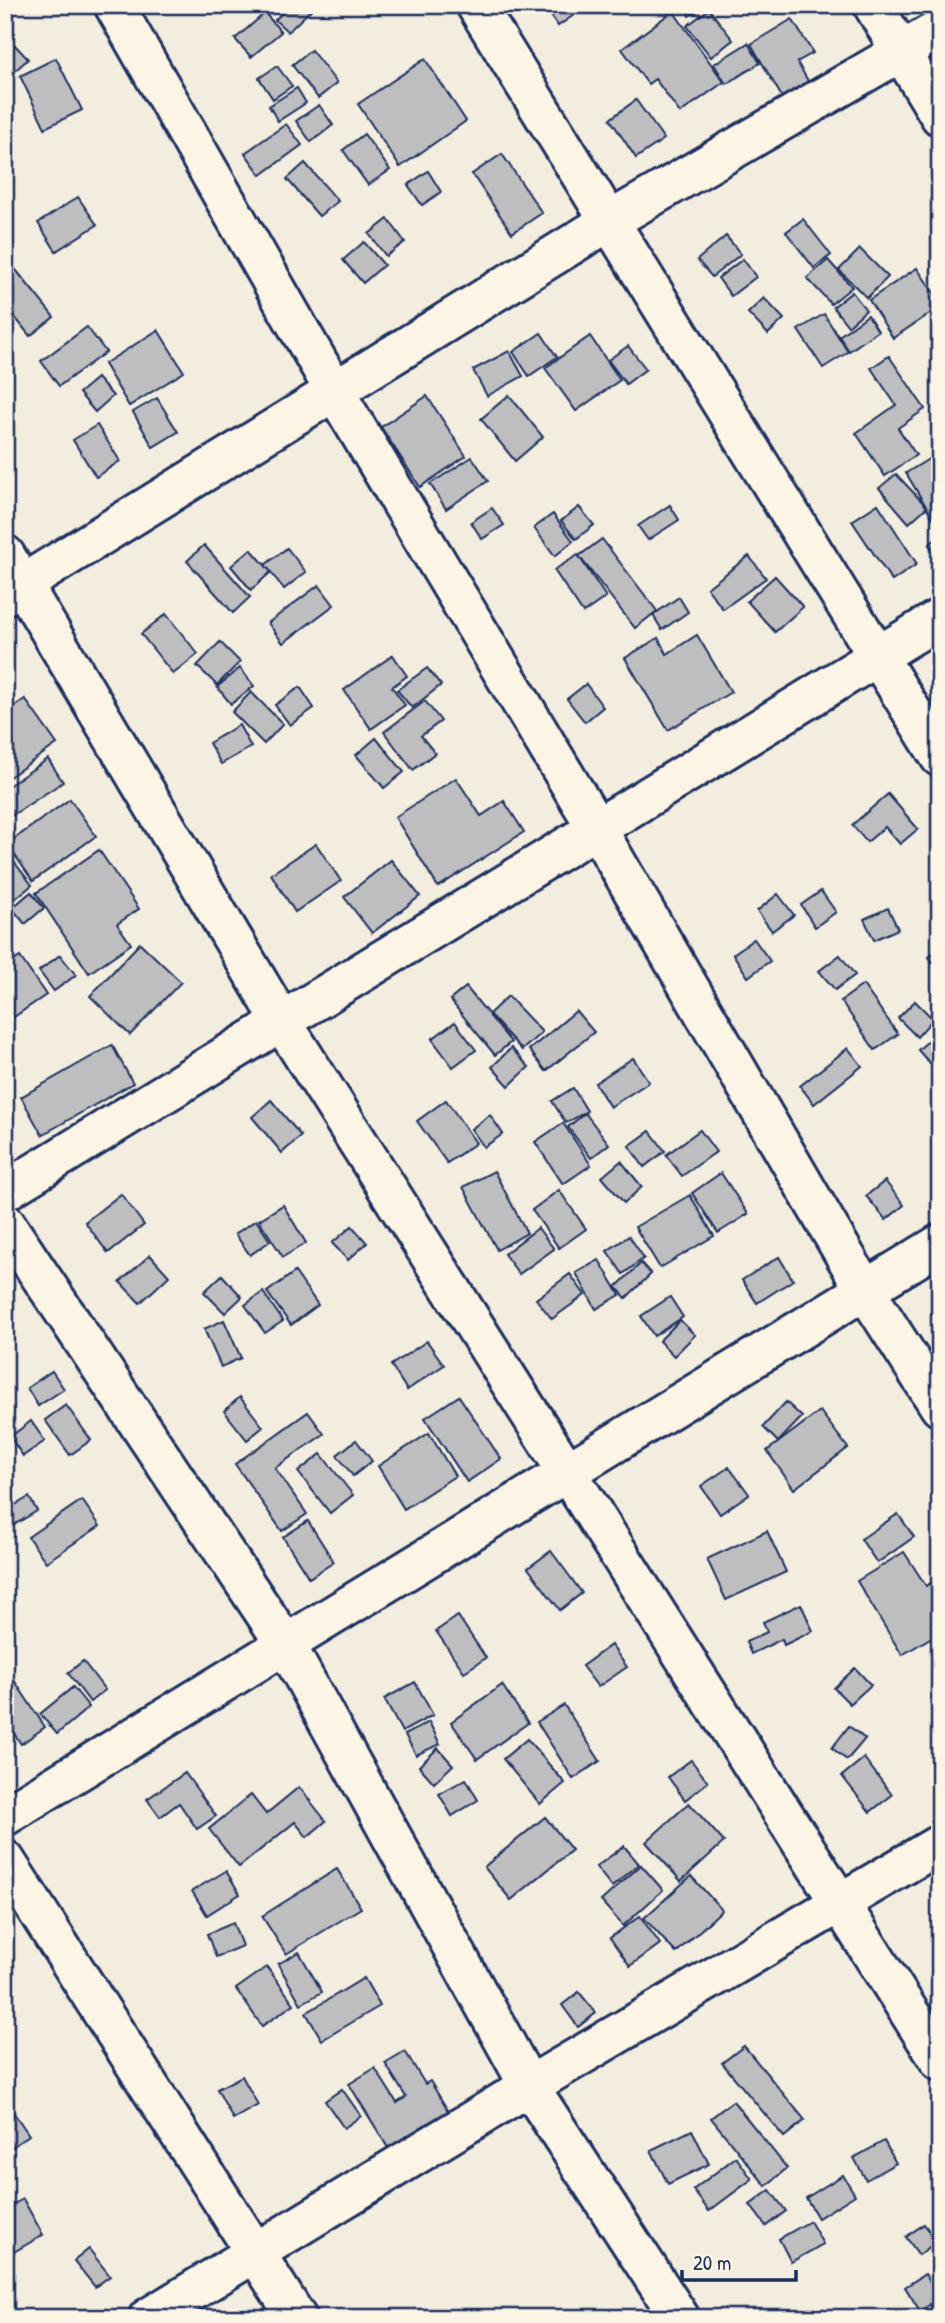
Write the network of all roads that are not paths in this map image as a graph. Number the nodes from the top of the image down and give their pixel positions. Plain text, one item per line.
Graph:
1 (114, 5) edge
2 (476, 5) edge
3 (873, 5) edge
4 (940, 29) edge
5 (901, 53) junction
6 (940, 116) edge
7 (608, 222) junction
8 (335, 392) junction
9 (11, 578) edge
10 (940, 618) edge
11 (878, 656) junction
12 (940, 757) edge
13 (597, 829) junction
14 (282, 1021) junction
15 (5, 1191) edge
16 (5, 1223) edge
17 (940, 1244) edge
18 (865, 1290) junction
19 (940, 1408) edge
20 (567, 1473) junction
21 (286, 1645) junction
22 (5, 1816) edge
23 (940, 1844) edge
24 (5, 1860) edge
25 (841, 1903) junction
26 (940, 2061) edge
27 (529, 2086) junction
28 (256, 2252) junction
29 (148, 2318) edge
30 (296, 2318) edge
31 (680, 2318) edge

1 - 8 street
2 - 7 street
3 - 5 street
4 - 5 street
5 - 6 street
5 - 7 street
7 - 8 street
7 - 11 street
8 - 9 street
8 - 13 street
9 - 14 street
10 - 11 street
11 - 12 street
11 - 13 street
13 - 14 street
13 - 18 street
14 - 15 street
14 - 20 street
16 - 21 street
17 - 18 street
18 - 19 street
18 - 20 street
20 - 21 street
20 - 25 street
21 - 22 street
21 - 27 street
23 - 25 street
24 - 28 street
25 - 26 street
25 - 27 street
27 - 28 street
27 - 31 street
28 - 29 street
28 - 30 street

